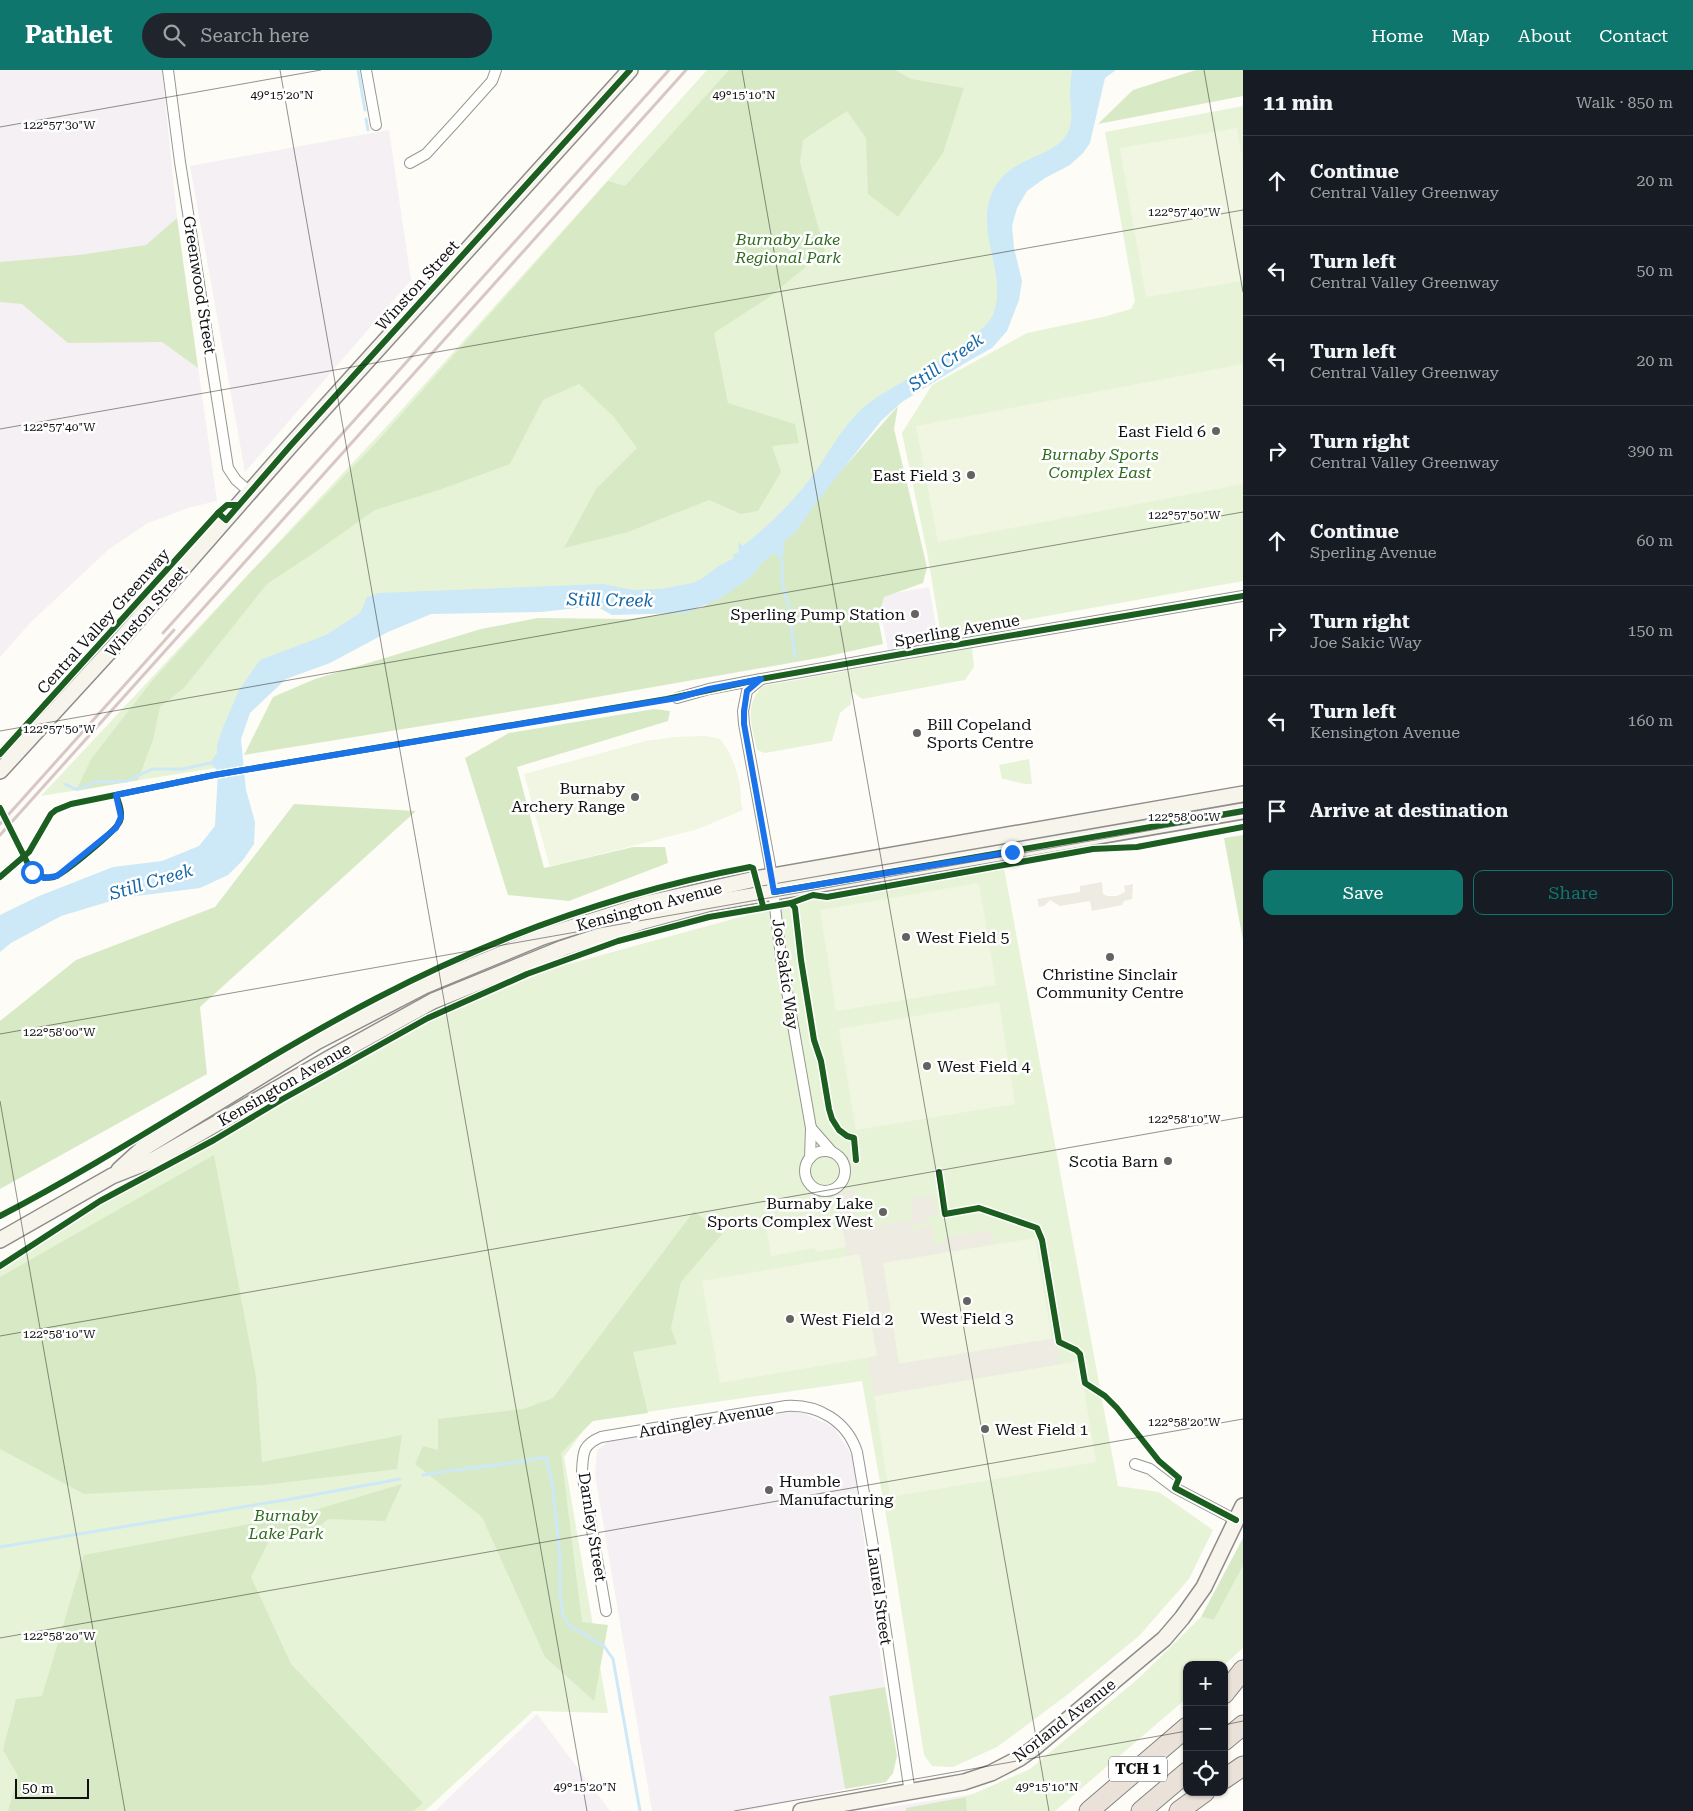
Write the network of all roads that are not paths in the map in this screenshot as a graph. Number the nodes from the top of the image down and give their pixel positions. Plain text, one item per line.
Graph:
1 (168, 70) edge
2 (366, 70) edge
3 (496, 70) edge
4 (630, 70) edge
5 (376, 125) dead end
6 (410, 163) dead end
7 (250, 492) junction
8 (1243, 596) edge
9 (761, 679) junction
10 (677, 698) dead end
11 (0, 771) edge
12 (1243, 794) edge
13 (1243, 811) edge
14 (771, 876) junction
15 (774, 892) junction
16 (811, 1128) junction
17 (832, 1152) junction
18 (810, 1158) junction
19 (112, 1176) junction
20 (0, 1240) edge
21 (825, 1413) joint
22 (589, 1444) joint
23 (1134, 1464) dead end
24 (1240, 1513) edge
25 (606, 1611) dead end
26 (1243, 1670) edge
27 (1243, 1680) edge
28 (1228, 1690) edge
29 (1228, 1692) edge
30 (1243, 1725) edge
31 (1183, 1731) edge
32 (1228, 1738) edge
33 (1243, 1766) edge
34 (1183, 1775) edge
35 (1228, 1776) edge
36 (910, 1792) junction
37 (1200, 1796) edge
38 (801, 1811) edge
39 (1089, 1811) edge
40 (1141, 1811) edge
41 (1179, 1811) edge

1 - 7 street, Greenwood Street
2 - 5 street
3 - 6 street
4 - 7 main road, Winston Street
7 - 11 main road, Winston Street
8 - 9 street, Sperling Avenue
9 - 10 street, Sperling Avenue
9 - 14 street, Joe Sakic Way
12 - 14 main road, Kensington Avenue
13 - 15 main road, Kensington Avenue
14 - 15 street, Joe Sakic Way
14 - 19 main road, Kensington Avenue
15 - 16 street, Joe Sakic Way
15 - 19 main road, Kensington Avenue
16 - 17 street, Joe Sakic Way
16 - 18 street, Joe Sakic Way
17 - 18 street
17 - 18 street, Joe Sakic Way
19 - 20 main road, Kensington Avenue
21 - 22 street, Ardingley Avenue
21 - 36 street, Laurel Street
22 - 25 street, Darnley Street
23 - 24 street
24 - 36 main road, Norland Avenue
26 - 28 highway
27 - 29 highway
30 - 32 highway
31 - 39 highway, TCH 1
33 - 35 highway
34 - 40 highway, TCH 1
36 - 38 main road, Norland Avenue
37 - 41 highway

